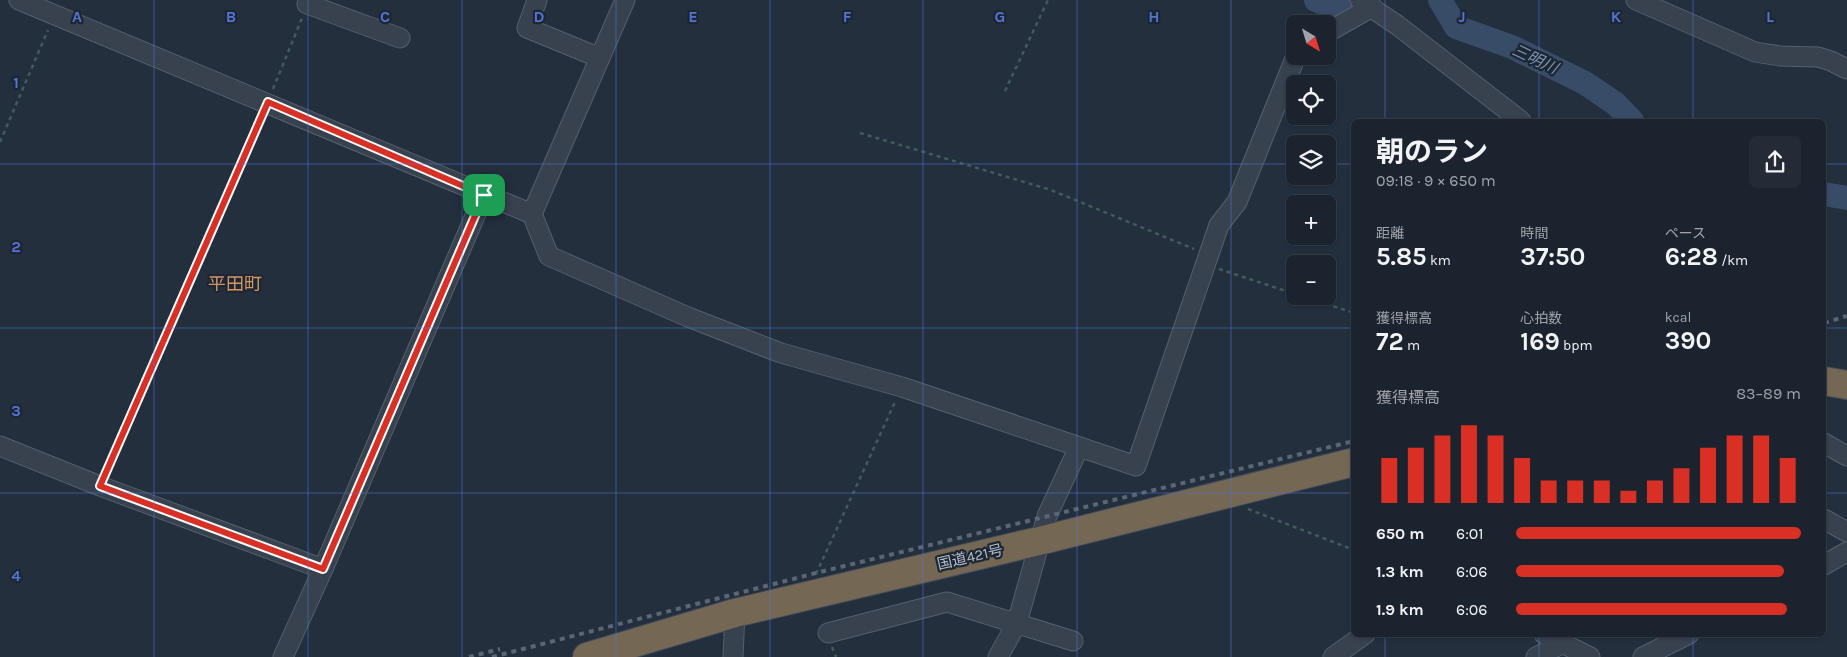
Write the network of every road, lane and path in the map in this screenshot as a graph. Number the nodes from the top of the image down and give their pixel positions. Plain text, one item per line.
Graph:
1 (19, 0) edge
2 (537, 0) edge
3 (625, 0) edge
4 (1048, 0) edge
5 (1636, 0) edge
6 (1366, 3) edge
7 (307, 4) joint
8 (54, 14) junction
9 (1336, 26) edge
10 (400, 38) dead end
11 (600, 58) junction
12 (1292, 65) edge
13 (1847, 69) edge
14 (1005, 91) dead end
15 (268, 102) junction
16 (1519, 119) edge
17 (860, 134) dead end
18 (0, 142) edge
19 (484, 195) junction
20 (532, 214) junction
21 (1207, 259) junction
22 (1286, 290) edge
23 (1330, 305) edge
24 (1351, 312) edge
25 (1826, 381) edge
26 (1847, 385) edge
27 (902, 386) junction
28 (1826, 444) edge
29 (0, 446) edge
30 (1079, 447) junction
31 (1847, 456) edge
32 (1351, 463) edge
33 (100, 486) junction
34 (1214, 496) junction
35 (1826, 521) edge
36 (1847, 532) edge
37 (1039, 541) junction
38 (1351, 549) edge
39 (1847, 552) edge
40 (1826, 564) edge
41 (323, 569) junction
42 (816, 573) dead end
43 (735, 613) junction
44 (1017, 623) junction
45 (828, 633) dead end
46 (1361, 637) edge
47 (1550, 637) edge
48 (1683, 637) edge
49 (1074, 641) dead end
50 (1563, 643) junction
51 (283, 657) edge
52 (587, 657) edge
53 (733, 657) edge
54 (998, 657) edge
55 (1334, 657) edge
56 (1536, 657) edge
57 (1590, 657) edge
58 (1643, 657) edge

1 - 8 street
2 - 11 street
3 - 11 street
4 - 14 path
5 - 13 street
6 - 9 street
6 - 16 street
7 - 10 street
7 - 15 path
8 - 15 street
8 - 18 path
11 - 20 street
12 - 21 street
15 - 19 street
15 - 33 path
17 - 21 path
19 - 20 street
19 - 41 street
20 - 27 street
21 - 22 path
21 - 30 street
23 - 24 path
25 - 26 highway
27 - 30 street
27 - 42 path
28 - 31 street
29 - 33 street
30 - 37 street
32 - 34 highway, 国道421号
33 - 41 street
34 - 37 highway, 国道421号
34 - 38 path
35 - 36 street
37 - 43 highway, 国道421号
37 - 44 street
39 - 40 street
41 - 51 street
43 - 52 highway, 国道421号
43 - 53 street
44 - 45 street
44 - 49 street
44 - 54 street
46 - 55 street
47 - 50 street
48 - 58 street
50 - 56 street
50 - 57 street

